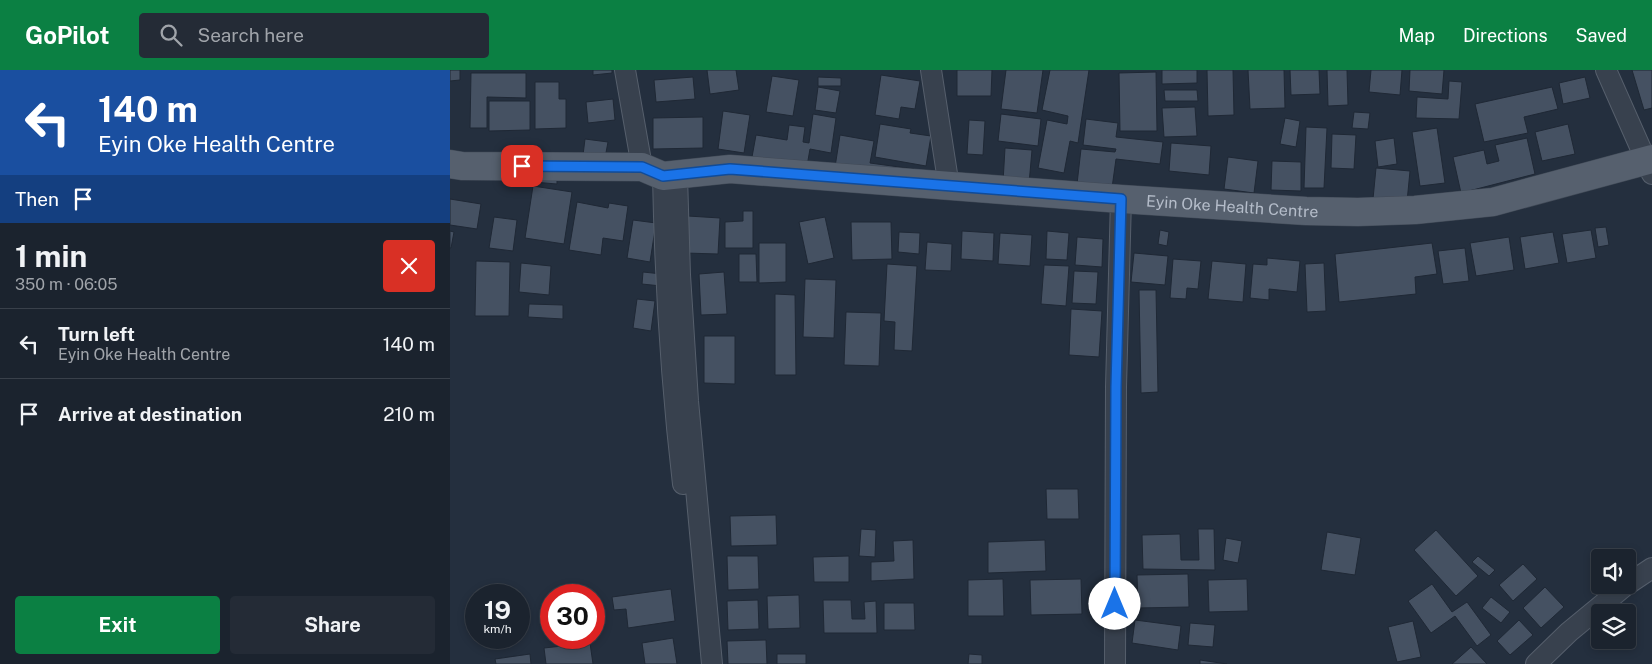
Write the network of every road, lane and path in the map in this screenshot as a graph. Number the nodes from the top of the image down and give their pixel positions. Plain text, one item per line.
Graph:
1 (625, 70) edge
2 (931, 70) edge
3 (1606, 70) edge
4 (450, 164) edge
5 (1650, 165) edge
6 (661, 173) junction
7 (949, 187) junction
8 (1121, 199) junction
9 (1652, 568) edge
10 (1636, 579) edge
11 (1616, 594) edge
12 (702, 664) edge
13 (712, 664) edge
14 (1115, 664) edge
15 (1536, 664) edge

1 - 6 street
2 - 7 street
3 - 5 street
4 - 6 main road, Eyin Oke Health Centre
5 - 8 main road, Eyin Oke Health Centre
6 - 7 main road, Eyin Oke Health Centre
6 - 12 street
6 - 13 street
7 - 8 main road, Eyin Oke Health Centre
8 - 14 street
9 - 10 street
11 - 15 street

